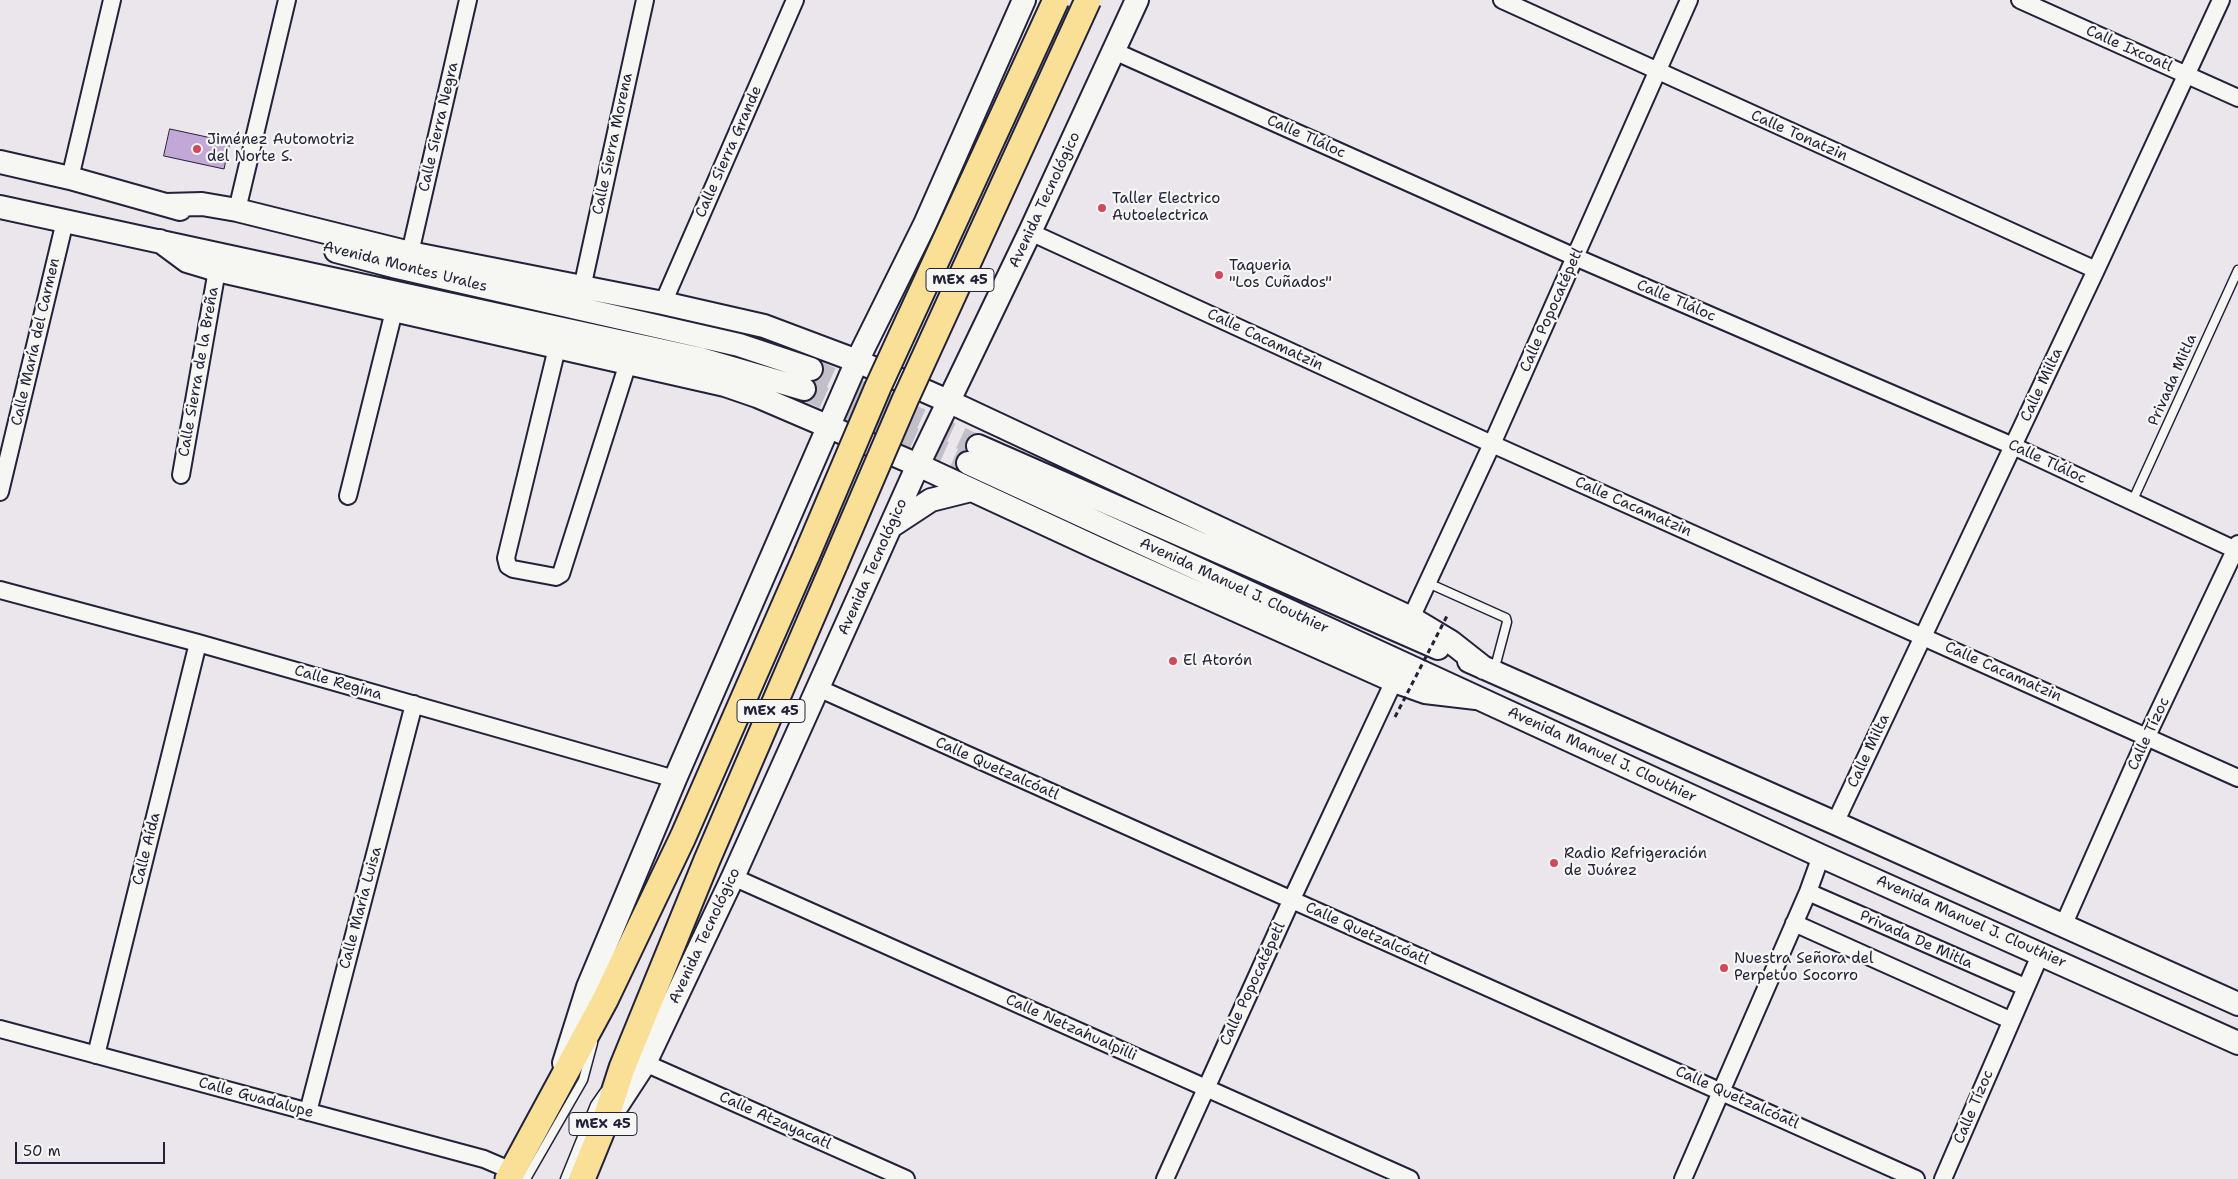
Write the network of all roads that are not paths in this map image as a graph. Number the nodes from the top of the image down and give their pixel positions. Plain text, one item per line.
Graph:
1 (112, 0) edge
2 (286, 0) edge
3 (468, 0) edge
4 (645, 0) edge
5 (795, 0) edge
6 (1024, 0) edge
7 (1056, 0) edge
8 (1088, 0) edge
9 (1136, 0) edge
10 (1502, 0) edge
11 (1689, 0) edge
12 (2020, 0) edge
13 (2222, 0) edge
14 (1114, 51) junction
15 (1657, 71) junction
16 (2186, 75) junction
17 (2238, 98) edge
18 (0, 162) edge
19 (70, 178) junction
20 (166, 205) junction
21 (0, 207) edge
22 (238, 210) junction
23 (65, 221) junction
24 (1030, 232) junction
25 (160, 242) junction
26 (410, 253) junction
27 (1575, 257) junction
28 (217, 270) junction
29 (2096, 270) junction
30 (2238, 270) edge
31 (582, 288) junction
32 (663, 304) junction
33 (394, 312) junction
34 (557, 348) junction
35 (857, 361) junction
36 (628, 363) junction
37 (950, 402) junction
38 (829, 427) junction
39 (1492, 444) junction
40 (2013, 446) junction
41 (918, 465) junction
42 (181, 475) dead end
43 (971, 490) junction
44 (0, 492) edge
45 (348, 496) dead end
46 (2132, 502) junction
47 (892, 526) junction
48 (2237, 548) edge
49 (1428, 583) junction
50 (0, 590) edge
51 (1411, 618) junction
52 (1923, 636) junction
53 (198, 643) junction
54 (1489, 670) junction
55 (1394, 681) junction
56 (818, 688) junction
57 (1476, 698) junction
58 (414, 704) junction
59 (2147, 736) junction
60 (2238, 778) edge
61 (674, 779) junction
62 (1835, 822) junction
63 (1821, 856) junction
64 (733, 877) junction
65 (1808, 892) junction
66 (1291, 901) junction
67 (1794, 923) junction
68 (2062, 926) junction
69 (2041, 953) junction
70 (2025, 988) junction
71 (604, 1000) junction
72 (2238, 1004) edge
73 (2010, 1020) junction
74 (0, 1029) edge
75 (2238, 1042) edge
76 (96, 1055) junction
77 (633, 1066) junction
78 (1205, 1088) junction
79 (556, 1089) junction
80 (1721, 1091) junction
81 (308, 1112) junction
82 (515, 1176) edge
83 (565, 1179) edge
84 (582, 1179) edge
85 (906, 1179) edge
86 (1165, 1179) edge
87 (1410, 1179) edge
88 (1683, 1179) edge
89 (1916, 1179) edge
90 (1943, 1179) edge

1 - 19 street
2 - 22 street
3 - 26 street, Calle Sierra Negra
4 - 31 street, Calle Sierra Morena
5 - 32 street, Calle Sierra Grande
6 - 35 street
7 - 71 main road, MEX 45, bridge
8 - 77 main road, Avenida Tecnológico / MEX 45, bridge
9 - 14 street, Avenida Tecnológico
10 - 15 street, Calle Tonatzin
11 - 15 street, Calle Popocatépetl
12 - 16 street, Calle Ixcoatl
13 - 16 street, Calle Milta
14 - 24 street, Avenida Tecnológico
14 - 27 street, Calle Tláloc
15 - 27 street, Calle Popocatépetl
15 - 29 street, Calle Tonatzin
16 - 17 street, Calle Ixcoatl
16 - 29 street, Calle Milta
18 - 19 street, Avenida Montes Urales
19 - 20 street, Avenida Montes Urales
20 - 22 street
20 - 25 street, Avenida Montes Urales
21 - 23 street, Avenida Montes Urales
22 - 26 street
23 - 25 street, Avenida Montes Urales
23 - 44 street, Calle María del Carmen
24 - 37 street, Avenida Tecnológico
24 - 39 street, Calle Cacamatzin
25 - 28 street
26 - 31 street
27 - 39 street, Calle Popocatépetl
27 - 40 street, Calle Tláloc
28 - 33 street
28 - 42 street, Calle Sierra de la Breña
29 - 40 street, Calle Milta
30 - 46 lane, Privada Mitla
31 - 32 street
32 - 35 street
33 - 34 street
33 - 45 street
34 - 36 street
34 - 36 street
35 - 37 street
35 - 38 street
36 - 38 street
37 - 41 street, Avenida Tecnológico
37 - 51 street
38 - 41 street
38 - 61 street
39 - 49 street, Calle Popocatépetl
39 - 52 street, Calle Cacamatzin
40 - 46 street, Calle Tláloc
40 - 52 street, Calle Milta
41 - 43 street
41 - 47 street, Avenida Tecnológico
43 - 47 street
43 - 55 street
46 - 48 street, Calle Tláloc
47 - 56 street, Avenida Tecnológico
48 - 59 street, Calle Tízoc
49 - 51 street, Calle Popocatépetl
49 - 54 lane
50 - 53 street, Calle Regina
51 - 54 street
52 - 59 street, Calle Cacamatzin
52 - 62 street, Calle Milta
53 - 58 street, Calle Regina
53 - 76 street, Calle Aída
54 - 57 street, Avenida Manuel J. Clouthier
54 - 62 street, Avenida Manuel J. Clouthier
55 - 57 street
55 - 66 street, Calle Popocatépetl
56 - 64 street, Avenida Tecnológico
56 - 66 street, Calle Quetzalcóatl
57 - 63 street, Avenida Manuel J. Clouthier
58 - 61 street, Calle Regina
58 - 81 street, Calle María Luisa
59 - 60 street, Calle Cacamatzin
59 - 68 street, Calle Tízoc
61 - 79 street
62 - 68 street, Avenida Manuel J. Clouthier
63 - 65 street
63 - 69 street, Avenida Manuel J. Clouthier
64 - 77 street, Avenida Tecnológico
64 - 78 street, Calle Netzahualpilli
65 - 67 street
65 - 70 street, Privada De Mitla
66 - 78 street, Calle Popocatépetl
66 - 80 street, Calle Quetzalcóatl
67 - 73 street
67 - 80 street
68 - 72 street, Avenida Manuel J. Clouthier
69 - 70 street, Calle Tízoc
69 - 75 street, Avenida Manuel J. Clouthier
70 - 73 street, Calle Tízoc
71 - 79 main road, MEX 45
71 - 82 lane
73 - 90 street, Calle Tízoc
74 - 76 street, Calle Guadalupe
76 - 81 street, Calle Guadalupe
77 - 83 lane
77 - 84 main road, Avenida Tecnológico / MEX 45
77 - 85 street, Calle Atzayacatl
78 - 86 street, Calle Popocatépetl
78 - 87 street, Calle Netzahualpilli
79 - 82 main road, MEX 45
80 - 88 street
80 - 89 street, Calle Quetzalcóatl
81 - 82 street, Calle Guadalupe

